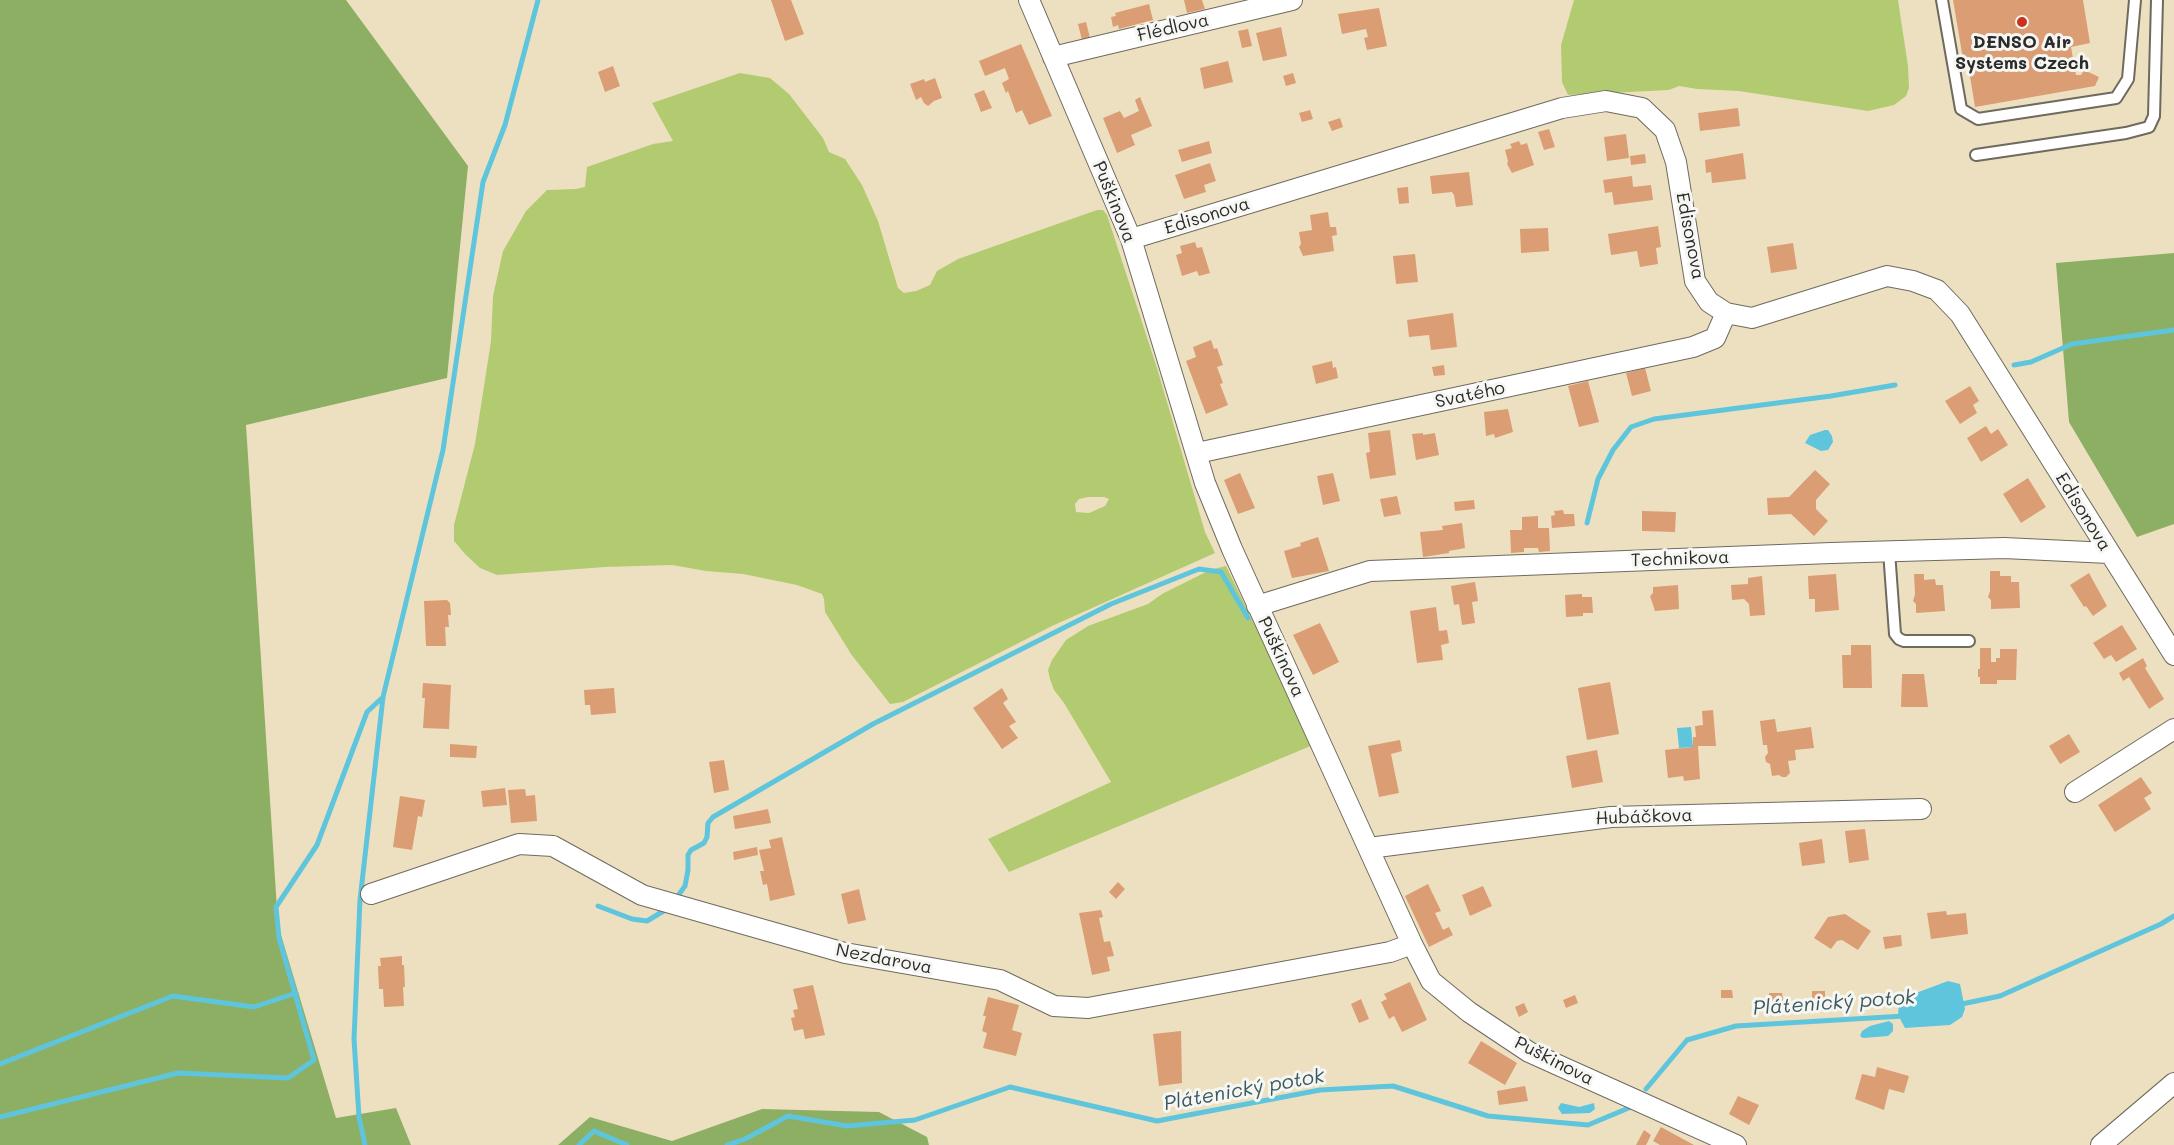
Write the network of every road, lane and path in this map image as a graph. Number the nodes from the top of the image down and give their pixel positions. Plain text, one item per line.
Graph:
1 (1029, 0) edge
2 (1292, 0) edge
3 (1942, 0) edge
4 (2135, 0) edge
5 (2157, 0) edge
6 (1053, 57) junction
7 (1976, 154) dead end
8 (1131, 239) junction
9 (1726, 313) junction
10 (1197, 453) junction
11 (1889, 551) junction
12 (2109, 554) junction
13 (1257, 606) junction
14 (1969, 641) dead end
15 (2174, 655) edge
16 (2174, 729) edge
17 (2075, 792) dead end
18 (1921, 810) dead end
19 (1369, 848) junction
20 (371, 894) dead end
21 (1412, 944) junction
22 (2174, 1083) edge
23 (1736, 1145) edge
24 (2101, 1145) edge

1 - 6 street, Puškinova
2 - 6 street, Flédlova
3 - 4 lane
5 - 7 lane
6 - 8 street, Puškinova
8 - 9 street, Edisonova
8 - 10 street, Puškinova
9 - 10 street, Svatého
9 - 12 street, Edisonova
10 - 13 street, Puškinova
11 - 12 street, Technikova
11 - 13 street, Technikova
11 - 14 lane
12 - 15 street, Edisonova
13 - 19 street, Puškinova
16 - 17 street
18 - 19 street, Hubáčkova
19 - 21 street, Puškinova
20 - 21 street, Nezdarova
21 - 23 street, Puškinova
22 - 24 street

